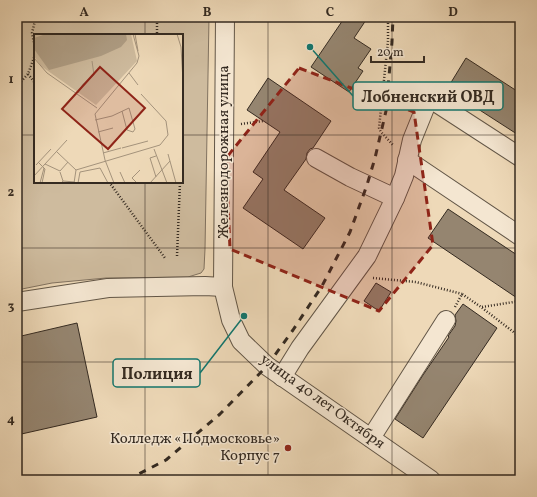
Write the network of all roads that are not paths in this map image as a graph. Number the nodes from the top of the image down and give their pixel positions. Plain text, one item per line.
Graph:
1 (224, 17) edge
2 (520, 156) edge
3 (316, 158) dead end
4 (407, 160) junction
5 (395, 198) junction
6 (520, 236) edge
7 (223, 287) junction
8 (17, 302) edge
9 (446, 320) road end
10 (282, 377) junction
11 (371, 438) junction
12 (431, 480) edge

1 - 7 street, Железнодорожная улица
2 - 4 street
3 - 5 street
4 - 5 street
4 - 6 street
5 - 10 street
7 - 8 street
7 - 10 street, улица 40 лет Октября
9 - 11 street
10 - 11 street, улица 40 лет Октября
11 - 12 street, улица 40 лет Октября

